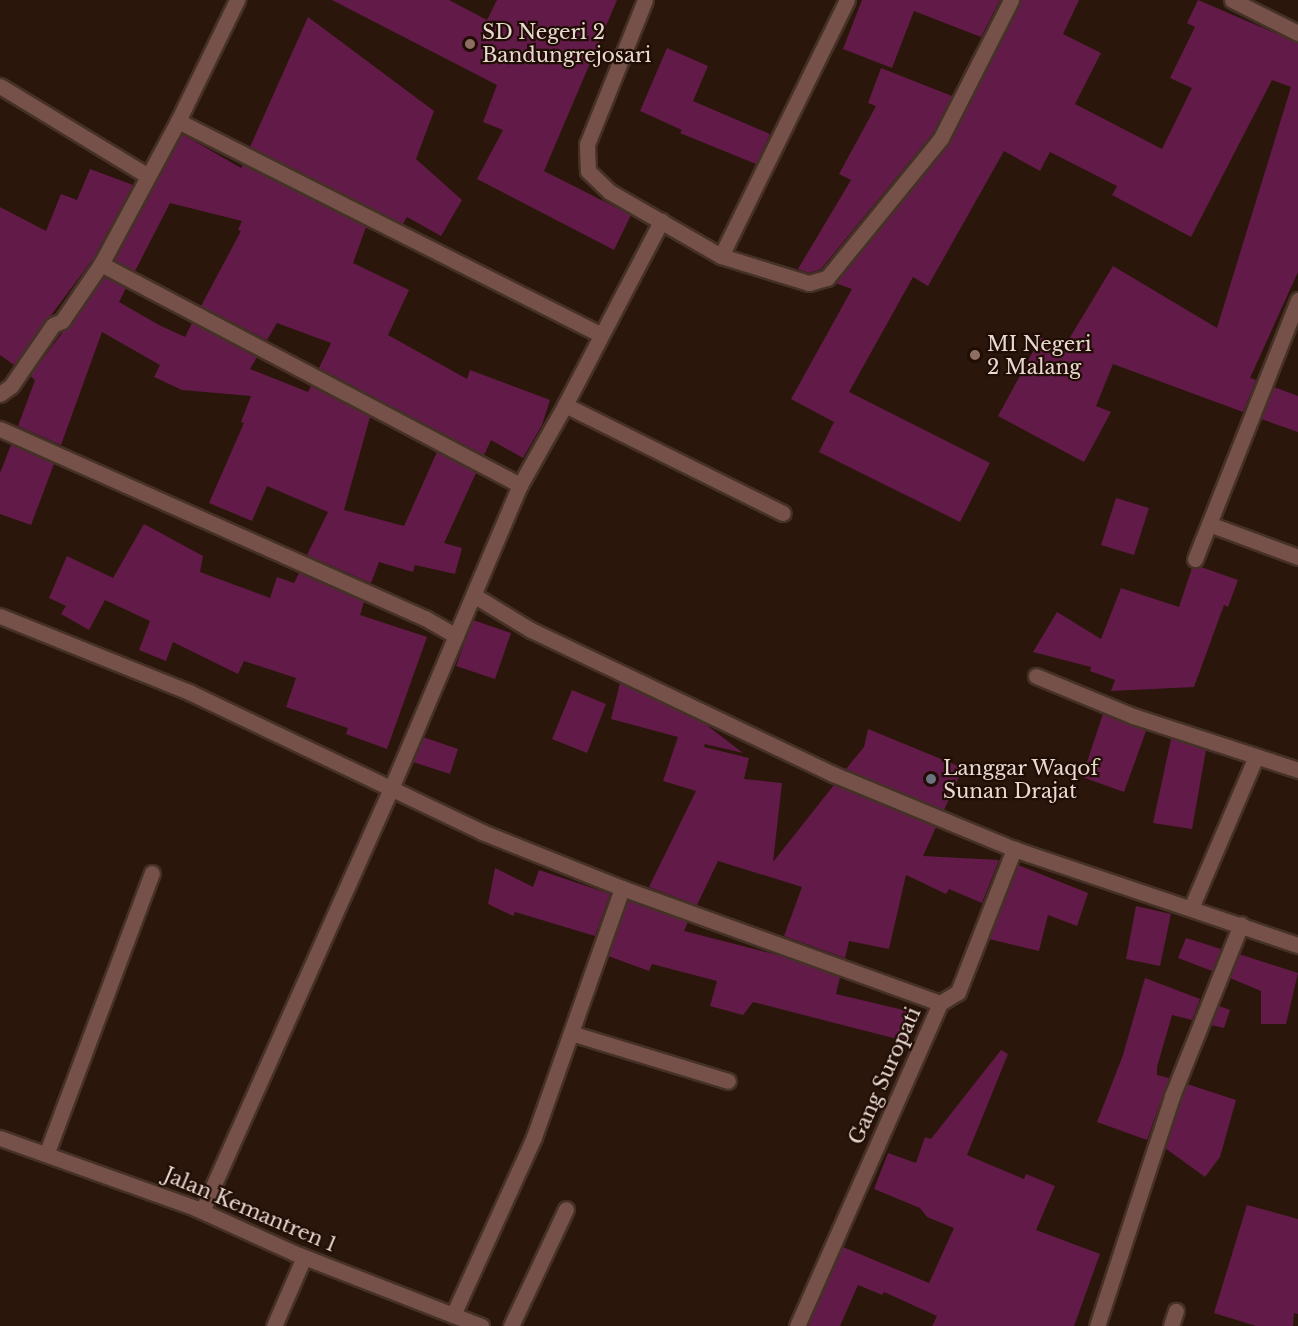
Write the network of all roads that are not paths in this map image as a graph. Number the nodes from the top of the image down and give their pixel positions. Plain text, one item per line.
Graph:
1 (237, 0) edge
2 (645, 0) edge
3 (847, 0) edge
4 (1011, 0) edge
5 (1232, 0) edge
6 (1298, 33) edge
7 (0, 86) edge
8 (178, 122) junction
9 (148, 176) junction
10 (661, 221) junction
11 (721, 256) junction
12 (101, 264) junction
13 (1298, 300) edge
14 (601, 335) junction
15 (0, 394) edge
16 (565, 405) junction
17 (0, 429) edge
18 (520, 485) junction
19 (783, 513) dead end
20 (1209, 524) junction
21 (1298, 557) edge
22 (1195, 559) dead end
23 (475, 596) junction
24 (0, 616) edge
25 (456, 636) junction
26 (1036, 676) dead end
27 (1256, 756) junction
28 (1298, 770) edge
29 (390, 791) junction
30 (1014, 849) junction
31 (153, 873) dead end
32 (622, 888) junction
33 (1191, 908) junction
34 (1241, 924) junction
35 (1298, 945) edge
36 (940, 1003) junction
37 (571, 1033) junction
38 (728, 1081) dead end
39 (0, 1138) edge
40 (47, 1152) junction
41 (566, 1209) dead end
42 (202, 1211) junction
43 (304, 1257) junction
44 (1176, 1311) dead end
45 (453, 1315) junction
46 (274, 1326) edge
47 (481, 1326) edge
48 (511, 1326) edge
49 (797, 1326) edge
50 (1097, 1326) edge
51 (1171, 1326) edge

1 - 8 street
2 - 10 street
3 - 11 street
4 - 11 street
5 - 6 street
7 - 9 street
8 - 9 street
8 - 14 street
9 - 12 street
10 - 11 street
10 - 14 street
12 - 15 street
12 - 18 street
13 - 20 street
14 - 16 street
16 - 18 street
16 - 19 street
17 - 25 street
18 - 23 street
20 - 21 street
20 - 22 street
23 - 25 street
23 - 30 street
24 - 29 street
25 - 29 street
26 - 27 street
27 - 28 street
27 - 33 street
29 - 32 street
29 - 42 street
30 - 33 street
30 - 36 street, Gang Suropati
31 - 40 street
32 - 36 street
32 - 37 street
33 - 34 street
34 - 35 street
34 - 50 street
36 - 49 street, Gang Suropati
37 - 38 street
37 - 45 street
39 - 40 street, Jalan Kemantren 1
40 - 42 street, Jalan Kemantren 1
41 - 48 street
42 - 43 street, Jalan Kemantren 1
43 - 45 street, Jalan Kemantren 1
43 - 46 street
44 - 51 street
45 - 47 street, Jalan Kemantren 1

